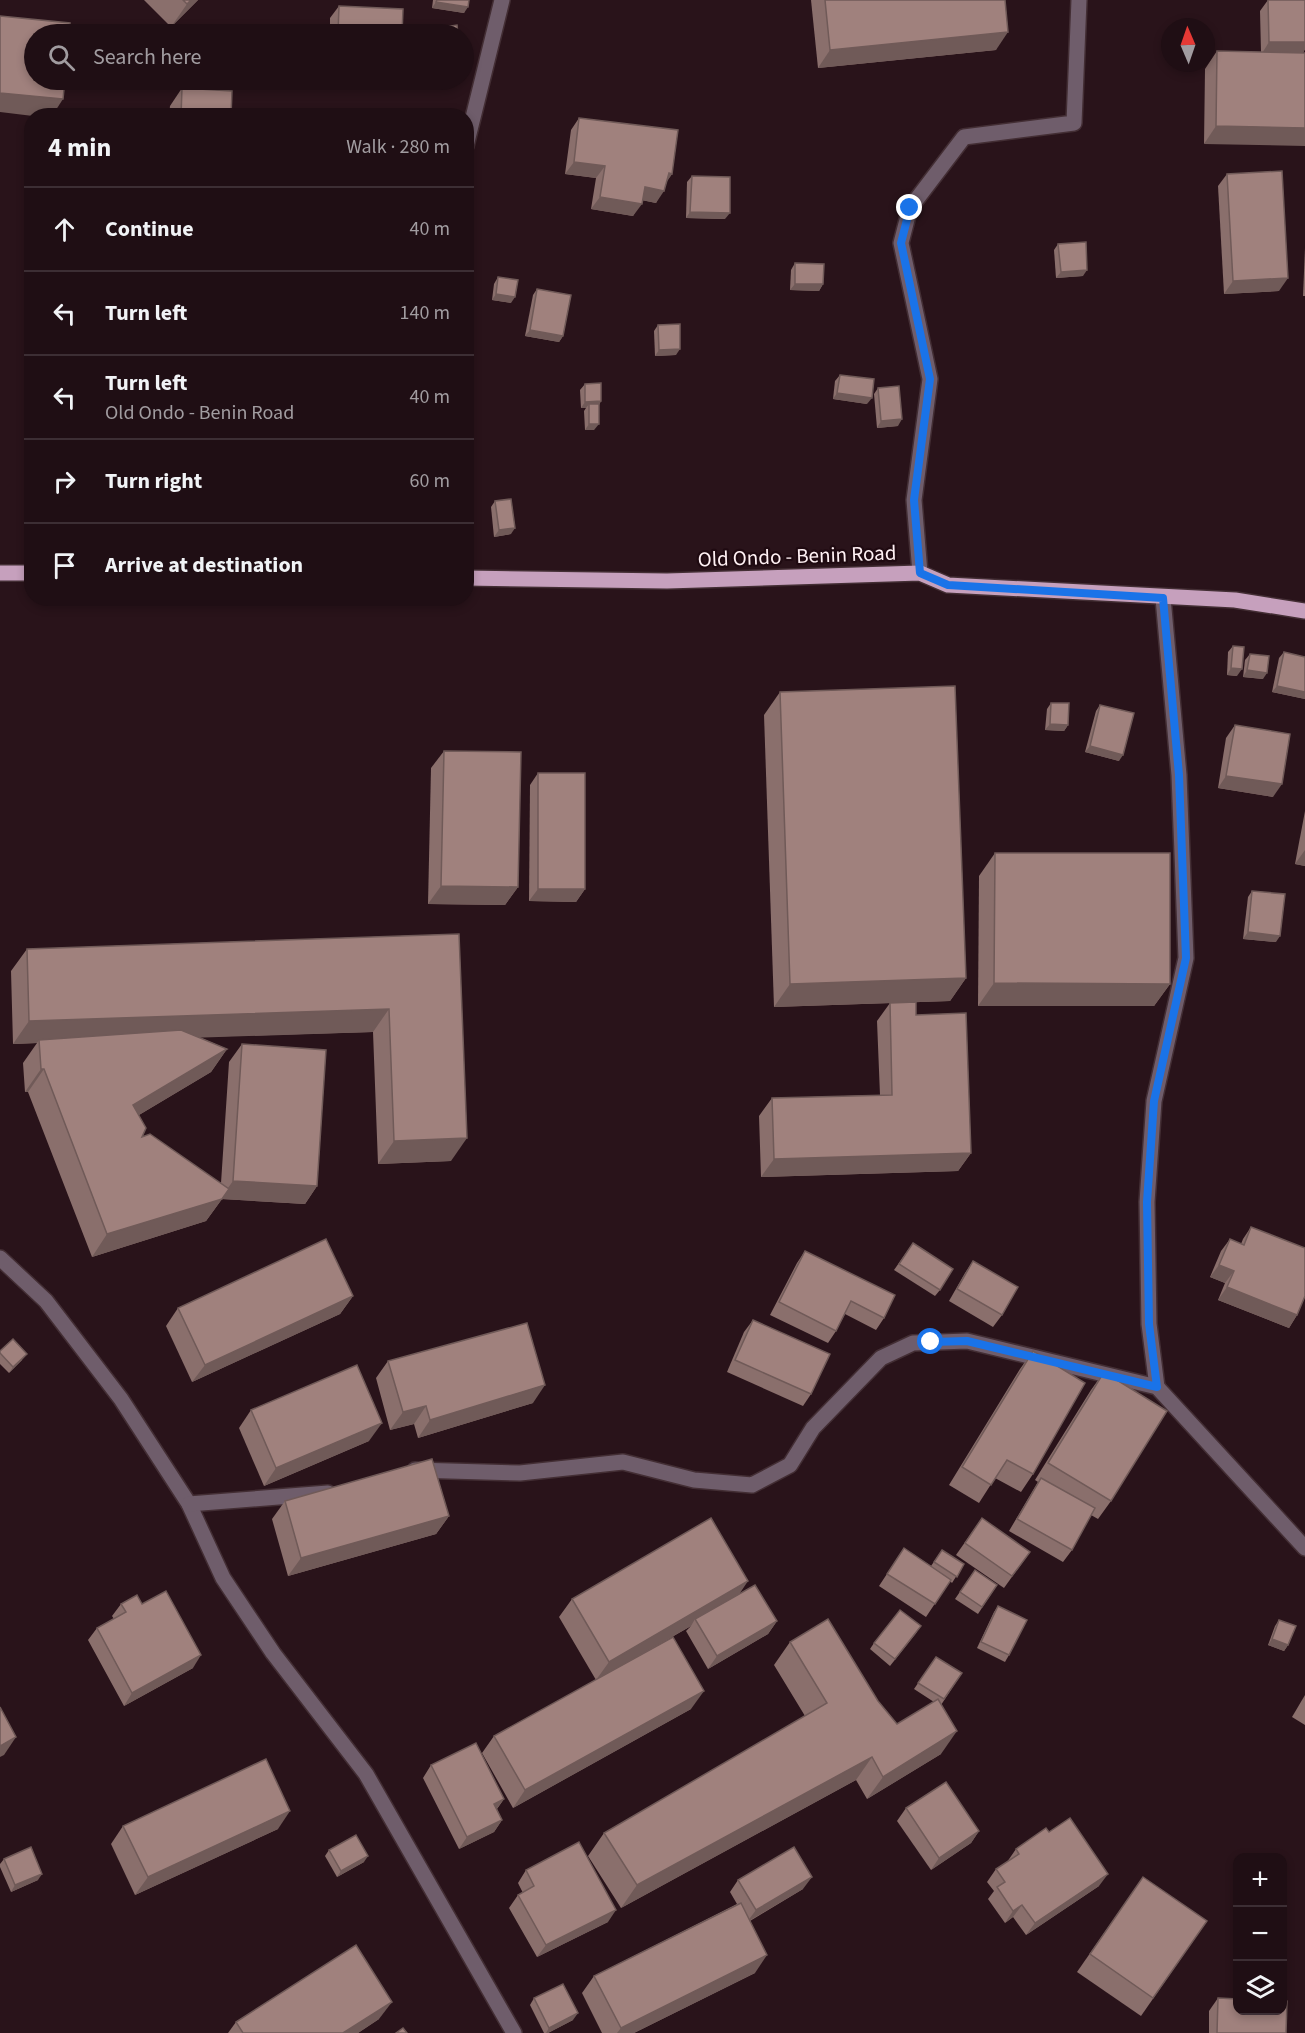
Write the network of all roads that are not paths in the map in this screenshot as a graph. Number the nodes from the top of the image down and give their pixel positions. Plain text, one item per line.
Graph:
1 (502, 0) edge
2 (1079, 0) edge
3 (474, 114) edge
4 (0, 573) edge
5 (24, 573) edge
6 (920, 573) junction
7 (474, 578) edge
8 (1163, 598) junction
9 (1305, 611) edge
10 (0, 1258) edge
11 (1157, 1387) junction
12 (398, 1475) edge
13 (345, 1490) edge
14 (189, 1504) junction
15 (1305, 1548) edge
16 (514, 2033) edge

1 - 3 street
2 - 6 street
4 - 5 main road
6 - 7 main road, Old Ondo - Benin Road
6 - 8 main road, Old Ondo - Benin Road
8 - 9 main road, Old Ondo - Benin Road
8 - 11 street
10 - 14 street
11 - 12 street
11 - 15 street
13 - 14 street
14 - 16 street

